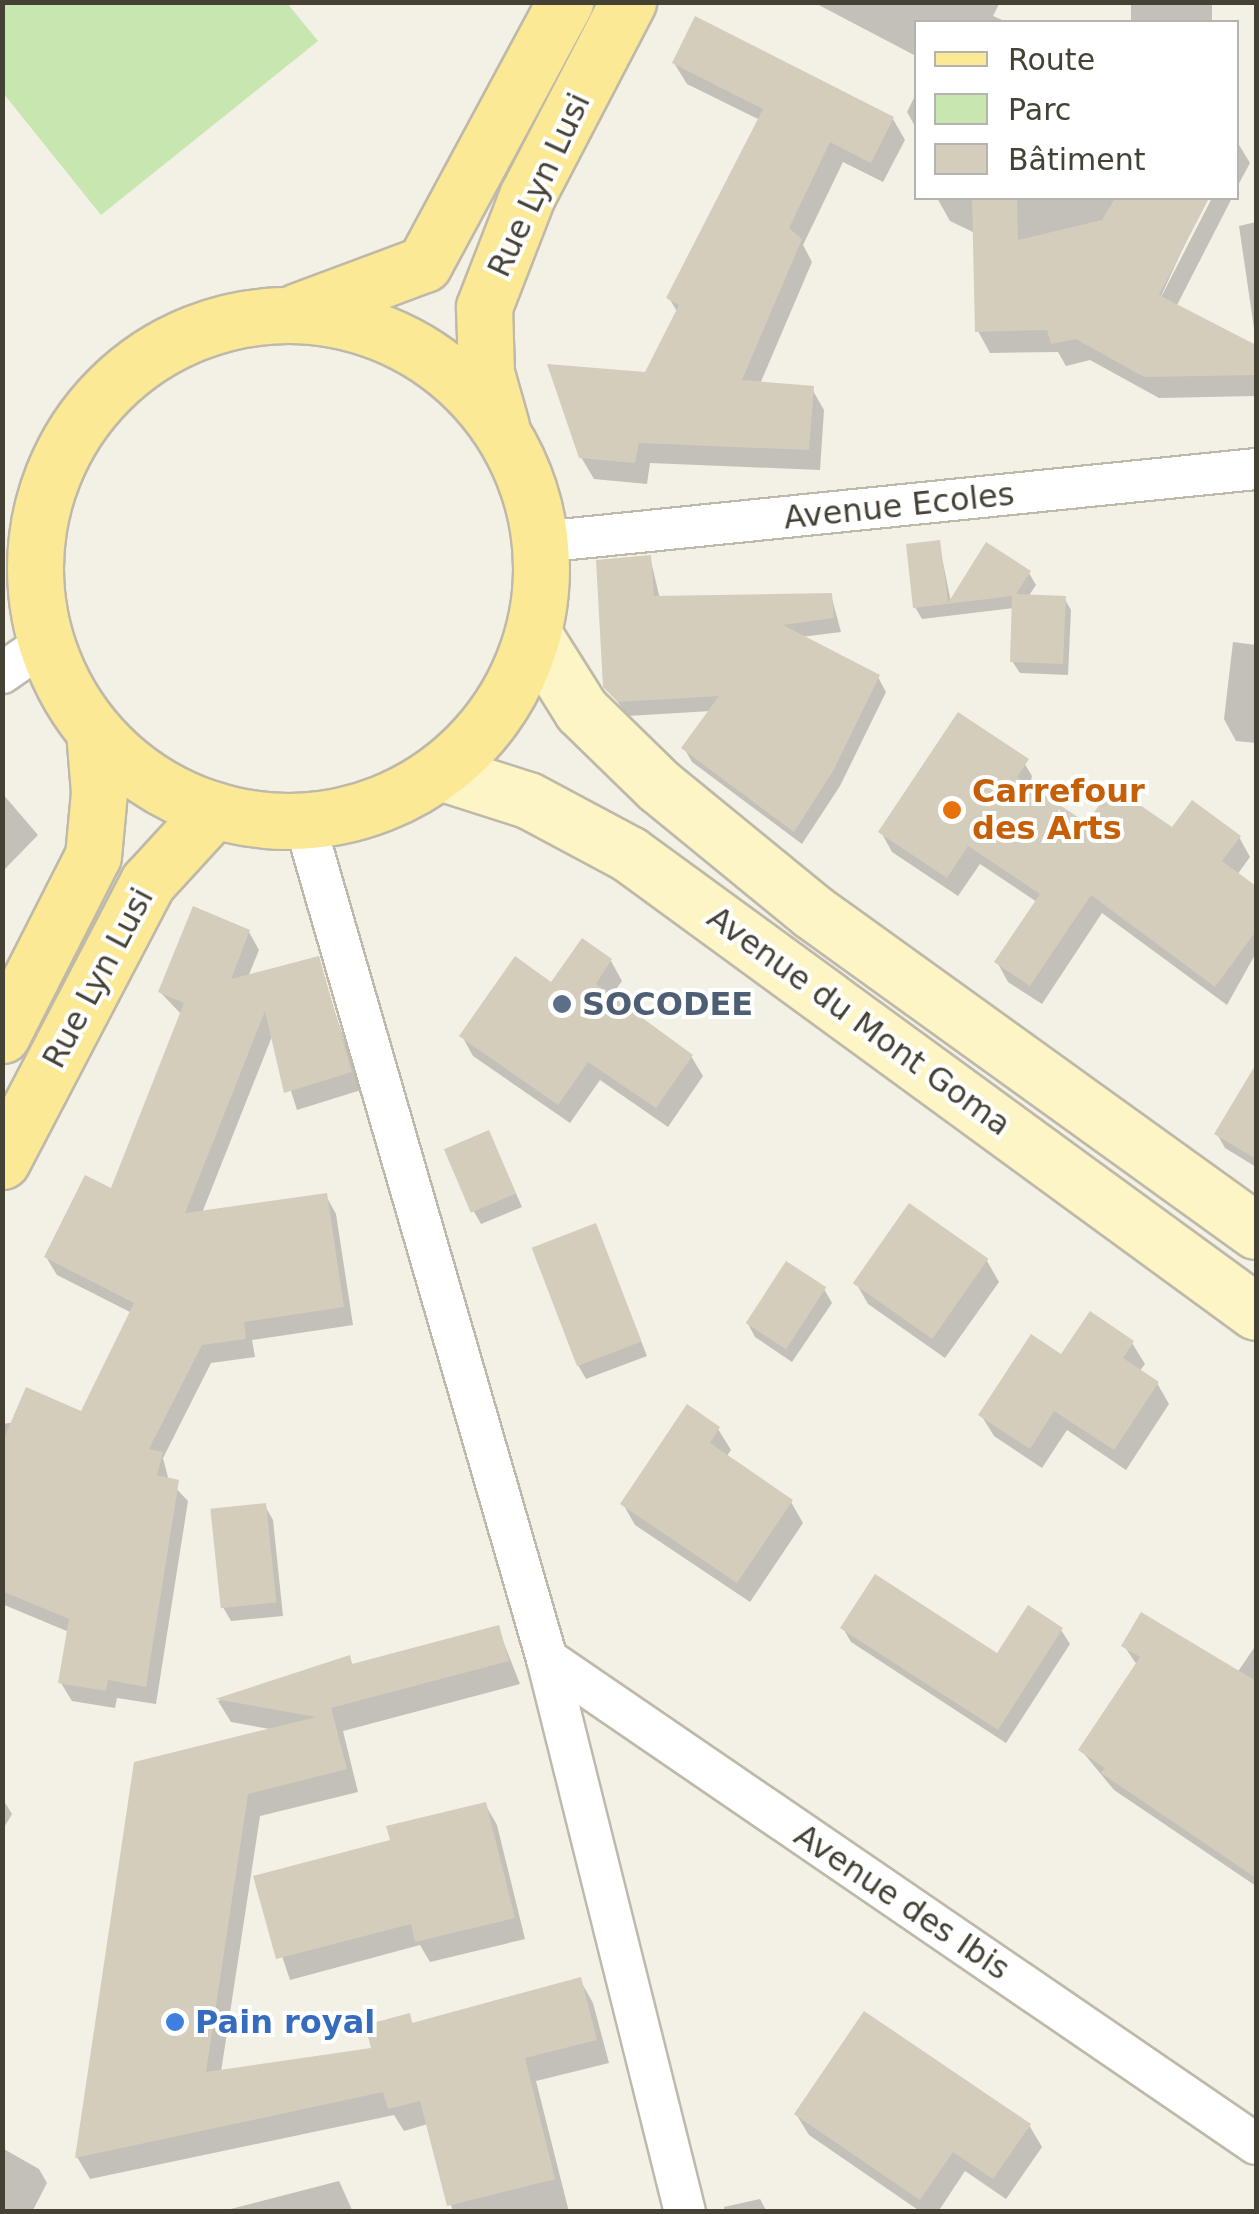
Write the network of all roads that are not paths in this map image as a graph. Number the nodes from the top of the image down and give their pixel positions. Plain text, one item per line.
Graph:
1 (566, 2) edge
2 (628, 2) edge
3 (290, 314) junction
4 (503, 434) junction
5 (1256, 469) edge
6 (541, 542) junction
7 (534, 634) junction
8 (24, 658) edge
9 (94, 731) junction
10 (440, 772) junction
11 (214, 810) junction
12 (304, 820) junction
13 (2, 1035) edge
14 (2, 1161) edge
15 (1256, 1231) edge
16 (1256, 1312) edge
17 (547, 1659) junction
18 (1256, 2144) edge
19 (684, 2212) edge

1 - 3 main road, Rue Lyn Lusi
2 - 4 main road, Rue Lyn Lusi
3 - 4 main road
3 - 8 main road
4 - 6 main road
5 - 6 street, Avenue Ecoles
6 - 7 main road
7 - 10 main road
7 - 15 street
8 - 9 main road
9 - 11 main road
9 - 13 main road, Rue Lyn Lusi
10 - 12 main road
10 - 16 street, Avenue du Mont Goma
11 - 12 main road
11 - 14 main road, Rue Lyn Lusi
12 - 17 street
17 - 18 street, Avenue des Ibis
17 - 19 street

